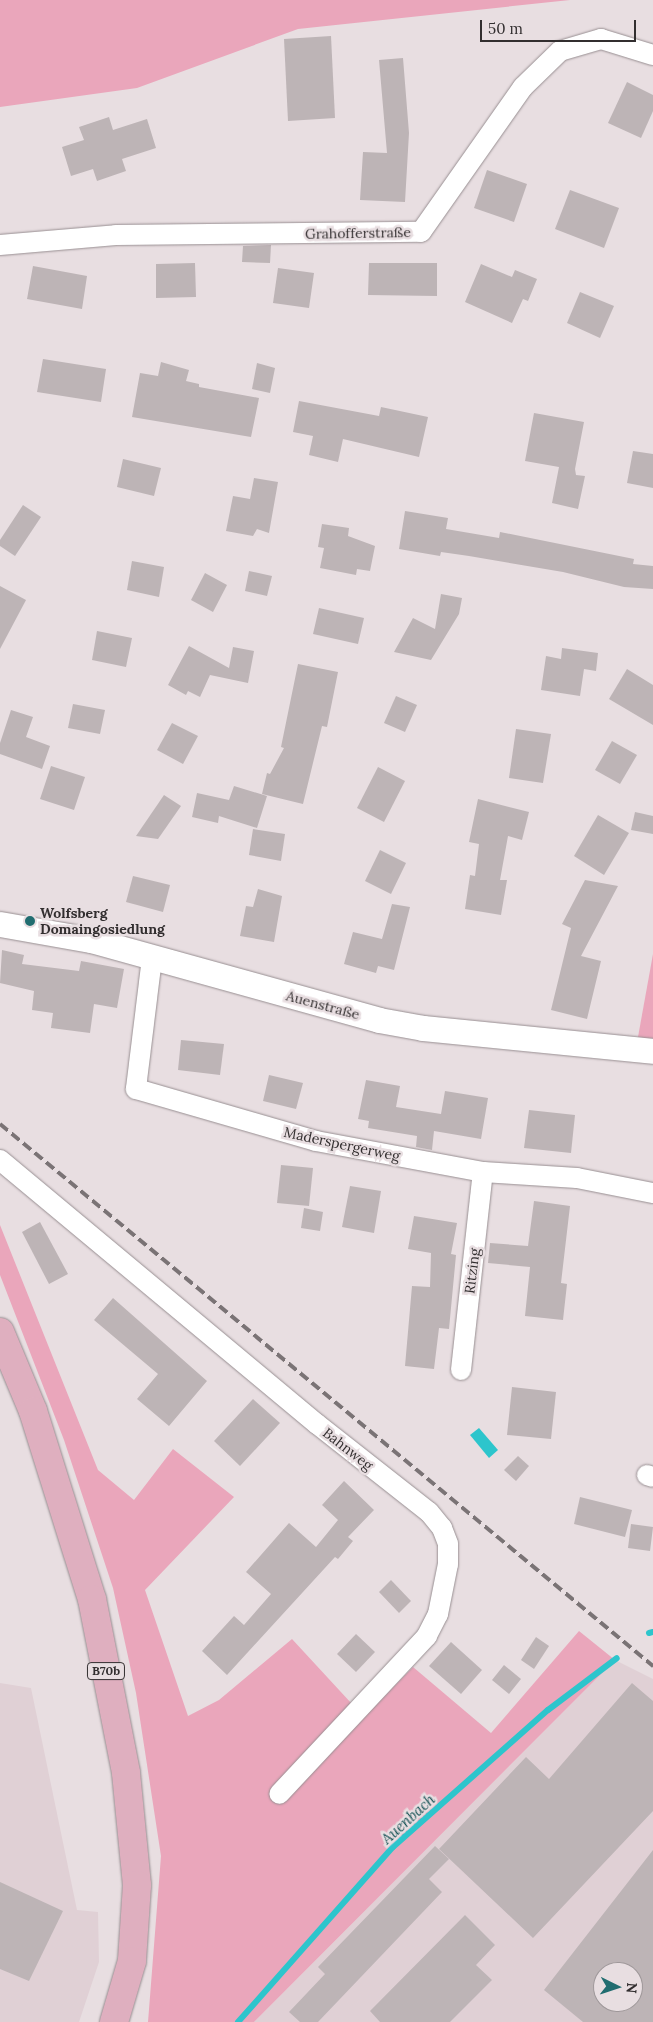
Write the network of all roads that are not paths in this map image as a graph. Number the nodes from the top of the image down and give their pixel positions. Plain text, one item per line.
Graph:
1 (653, 55) edge
2 (0, 245) edge
3 (0, 924) edge
4 (152, 958) junction
5 (653, 1051) edge
6 (0, 1160) edge
7 (484, 1172) junction
8 (653, 1194) edge
9 (0, 1332) edge
10 (461, 1370) dead end
11 (279, 1794) dead end
12 (114, 2022) edge

1 - 2 street, Grahofferstraße
3 - 4 street, Auenstraße
4 - 5 street, Auenstraße
4 - 7 street, Maderspergerweg
6 - 11 street, Bahnweg
7 - 8 street, Maderspergerweg
7 - 10 street, Ritzing
9 - 12 main road, B70b

